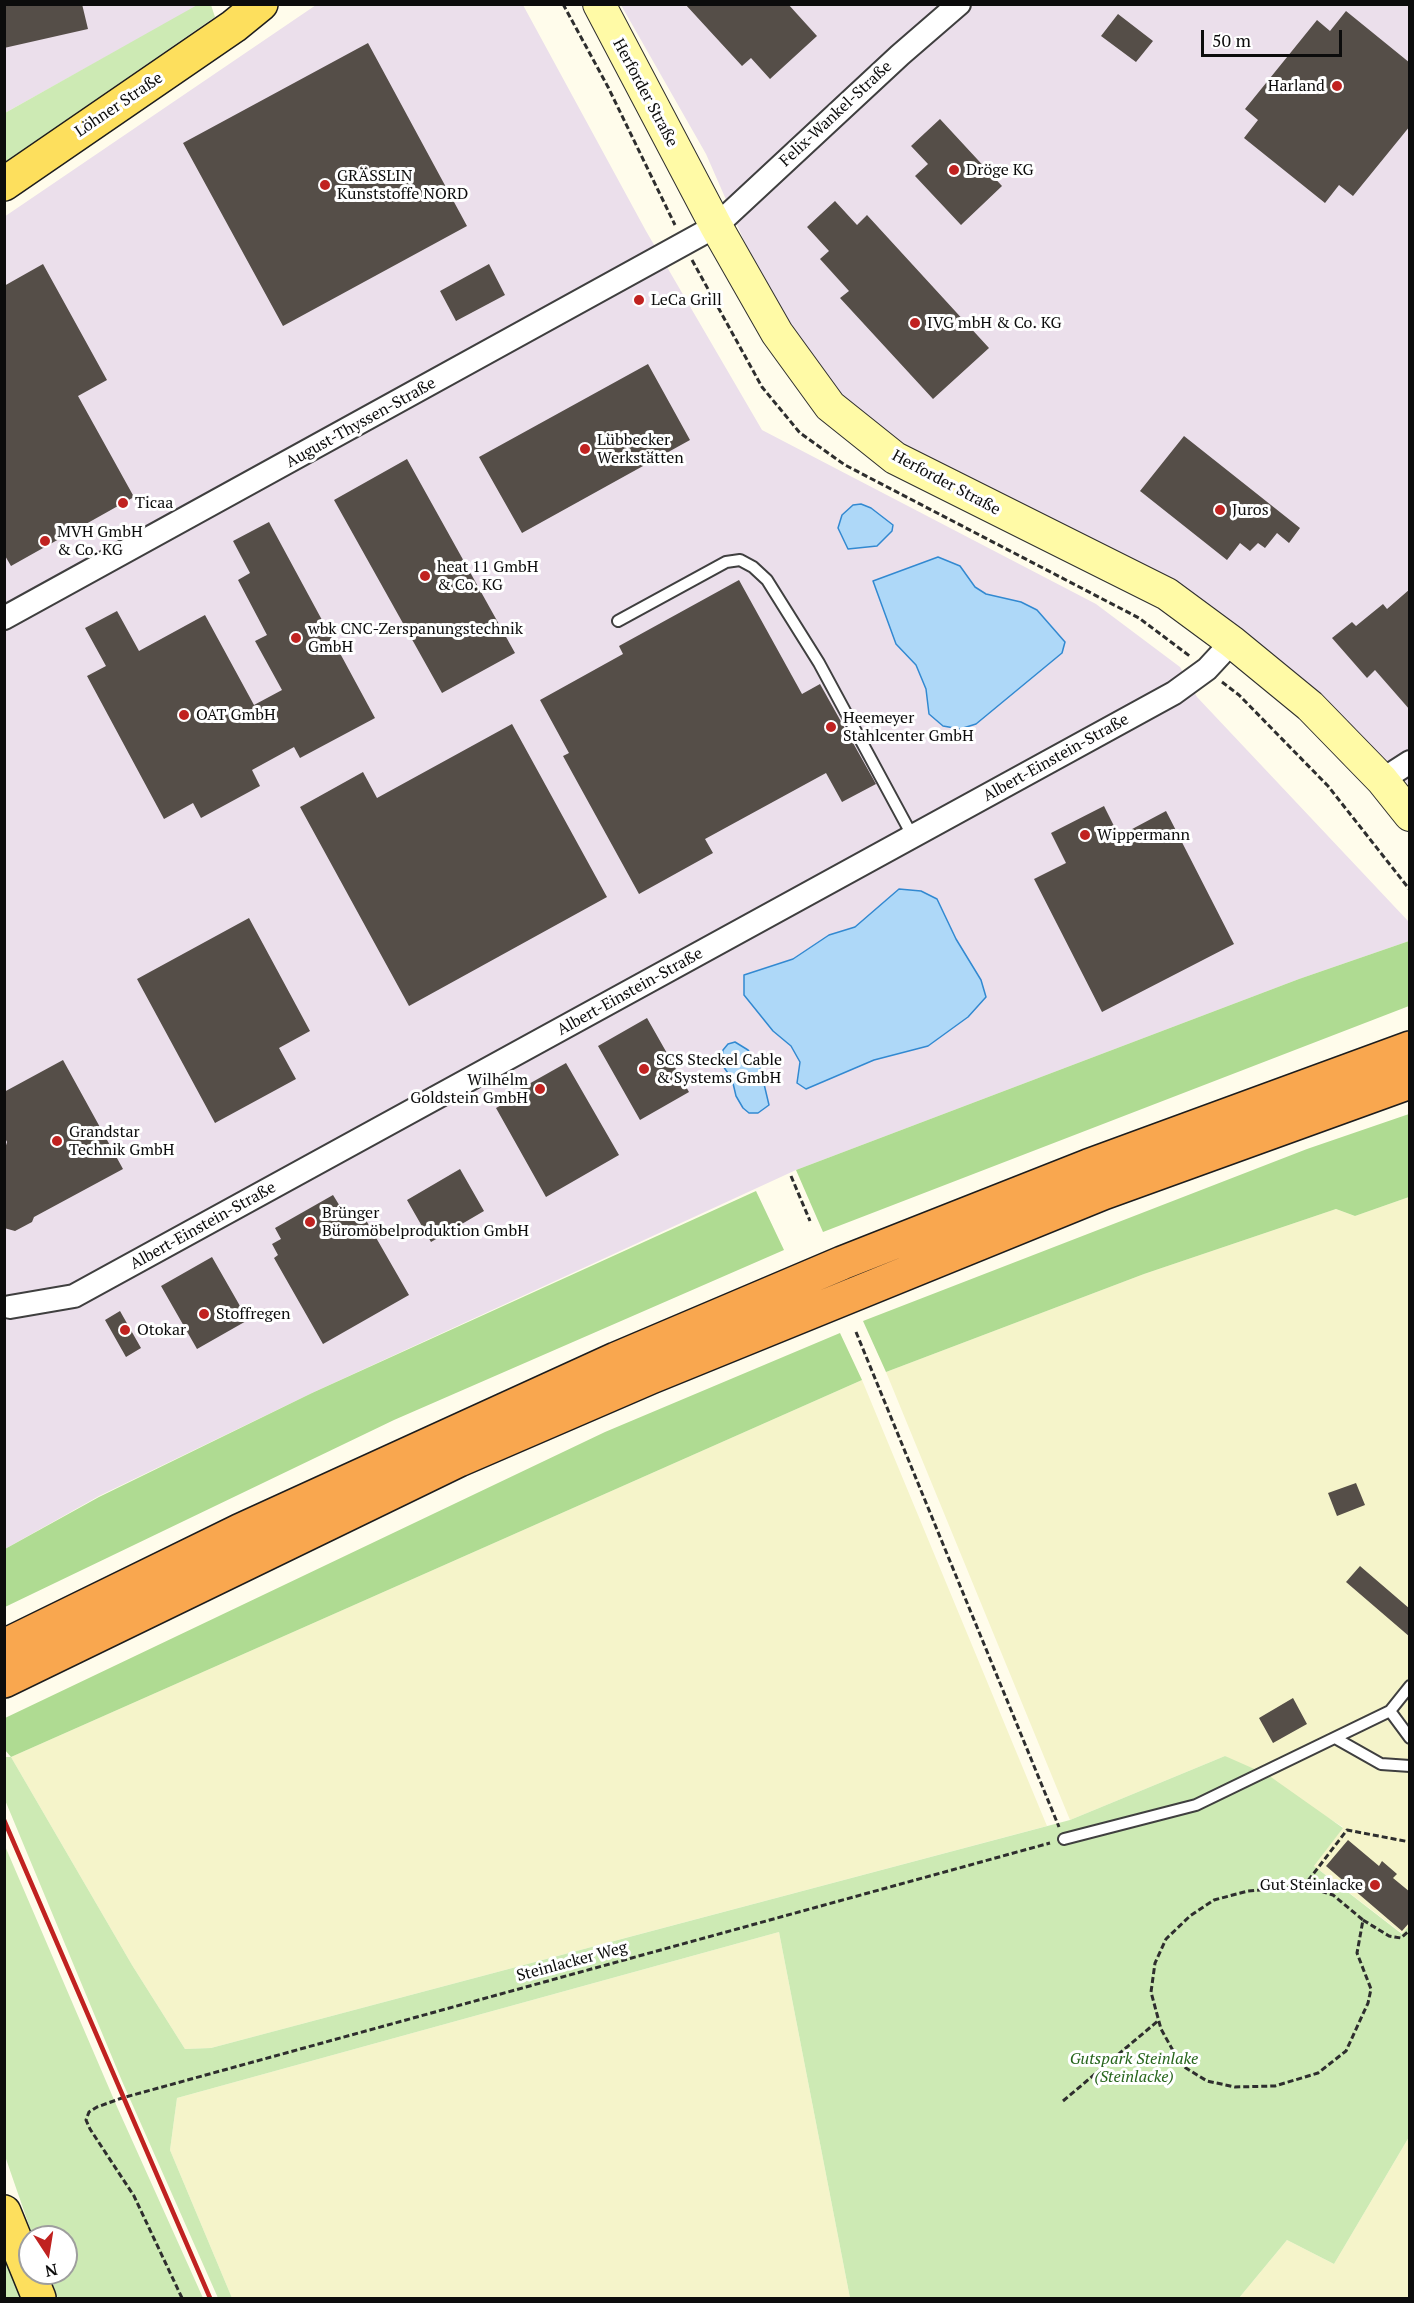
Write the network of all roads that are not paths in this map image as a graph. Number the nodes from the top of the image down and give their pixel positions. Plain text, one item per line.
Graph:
1 (261, 4) edge
2 (279, 4) edge
3 (598, 4) edge
4 (959, 4) edge
5 (234, 27) junction
6 (4, 184) edge
7 (716, 226) junction
8 (4, 618) edge
9 (618, 621) dead end
10 (1232, 642) junction
11 (1410, 762) edge
12 (1382, 780) junction
13 (1410, 815) edge
14 (913, 837) junction
15 (1410, 1048) edge
16 (1410, 1082) edge
17 (10, 1307) dead end
18 (4, 1646) edge
19 (4, 1680) edge
20 (1410, 1686) edge
21 (1390, 1711) junction
22 (1335, 1738) junction
23 (1410, 1738) edge
24 (1410, 1766) edge
25 (1064, 1839) road end
26 (4, 2212) edge
27 (39, 2298) edge

1 - 5 main road, Löhner Straße
2 - 5 main road, Löhner Straße
3 - 7 street, Herforder Straße
4 - 7 street, Felix-Wankel-Straße
5 - 6 main road, Löhner Straße
7 - 8 street, August-Thyssen-Straße
7 - 10 street, Herforder Straße
9 - 14 lane
10 - 12 street, Herforder Straße
10 - 14 street, Albert-Einstein-Straße
11 - 12 street
12 - 13 street, Herforder Straße
14 - 17 street, Albert-Einstein-Straße
15 - 18 highway
16 - 19 highway
20 - 21 lane
21 - 22 lane
21 - 23 lane
22 - 24 lane
22 - 25 lane
26 - 27 main road

